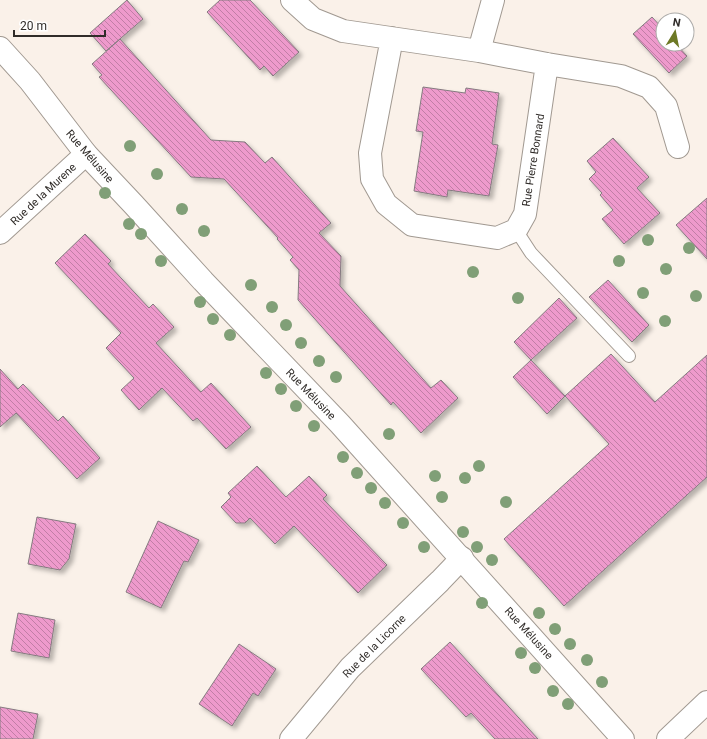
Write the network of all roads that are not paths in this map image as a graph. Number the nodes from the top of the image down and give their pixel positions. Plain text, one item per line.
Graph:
1 (292, 0) edge
2 (493, 0) edge
3 (392, 38) junction
4 (0, 48) edge
5 (479, 51) junction
6 (548, 64) junction
7 (678, 147) dead end
8 (86, 154) junction
9 (516, 230) junction
10 (0, 233) edge
11 (629, 356) dead end
12 (462, 558) junction
13 (707, 702) edge
14 (291, 739) edge
15 (623, 739) edge
16 (668, 739) edge

1 - 3 street
2 - 5 street
3 - 5 street
3 - 9 street
4 - 8 street, Rue Mélusine
5 - 6 street
6 - 7 street
6 - 9 street, Rue Pierre Bonnard
8 - 10 street, Rue de la Murene
8 - 12 street, Rue Mélusine
9 - 11 lane
12 - 14 street, Rue de la Licorne
12 - 15 street, Rue Mélusine
13 - 16 street

